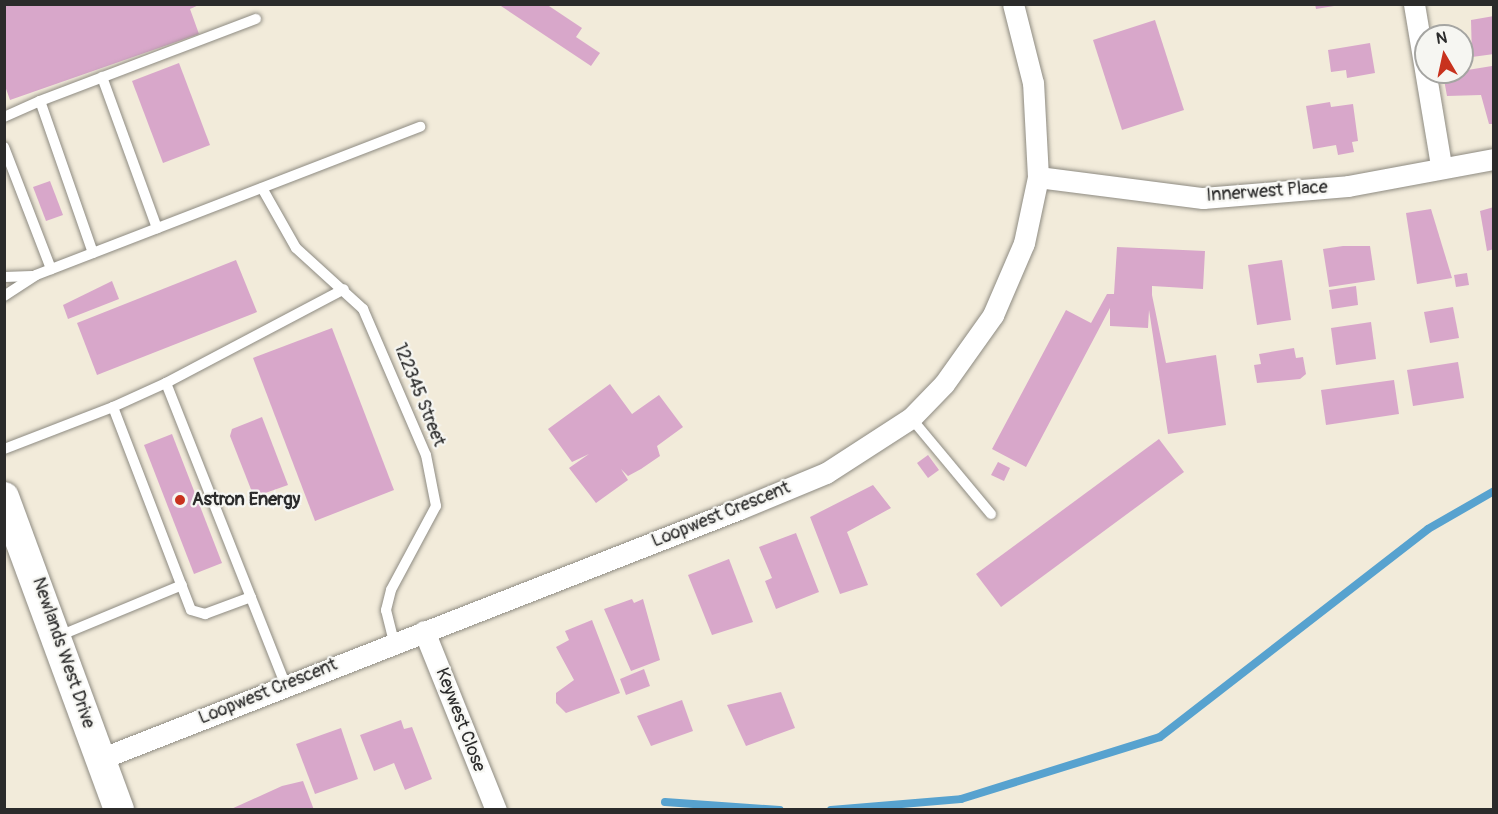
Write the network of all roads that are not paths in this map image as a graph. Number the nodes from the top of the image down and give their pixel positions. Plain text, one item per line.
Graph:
1 (1013, 4) edge
2 (1414, 4) edge
3 (256, 19) dead end
4 (102, 77) junction
5 (40, 100) junction
6 (4, 117) edge
7 (420, 127) dead end
8 (4, 147) edge
9 (1494, 159) edge
10 (1441, 166) junction
11 (1038, 177) junction
12 (262, 188) junction
13 (157, 228) junction
14 (93, 253) junction
15 (51, 269) junction
16 (36, 275) junction
17 (4, 277) edge
18 (344, 289) junction
19 (4, 296) edge
20 (166, 384) junction
21 (113, 407) junction
22 (911, 418) junction
23 (4, 449) edge
24 (4, 497) edge
25 (991, 513) dead end
26 (182, 585) junction
27 (251, 597) junction
28 (424, 631) junction
29 (59, 636) junction
30 (394, 643) junction
31 (285, 684) junction
32 (100, 759) junction
33 (118, 810) edge
34 (496, 810) edge

1 - 11 street, Loopwest Crescent
2 - 10 street
3 - 4 lane
4 - 5 lane
4 - 13 lane
5 - 6 lane
5 - 14 lane
7 - 12 lane
8 - 15 lane
9 - 10 street, Innerwest Place
10 - 11 street, Innerwest Place
11 - 22 street, Loopwest Crescent
12 - 13 lane
12 - 18 lane, 122345 Street
13 - 14 lane
14 - 15 lane
15 - 16 lane
16 - 17 lane
16 - 19 lane
18 - 20 lane
18 - 30 lane, 122345 Street
20 - 21 lane
20 - 27 lane
21 - 23 lane
21 - 26 lane
22 - 25 lane
22 - 28 street, Loopwest Crescent
24 - 29 street, Newlands West Drive
26 - 27 lane
26 - 29 lane
27 - 31 lane
28 - 30 street, Loopwest Crescent
28 - 34 street, Keywest Close
29 - 32 street, Newlands West Drive
30 - 31 street, Loopwest Crescent
31 - 32 street, Loopwest Crescent
32 - 33 street, Newlands West Drive

